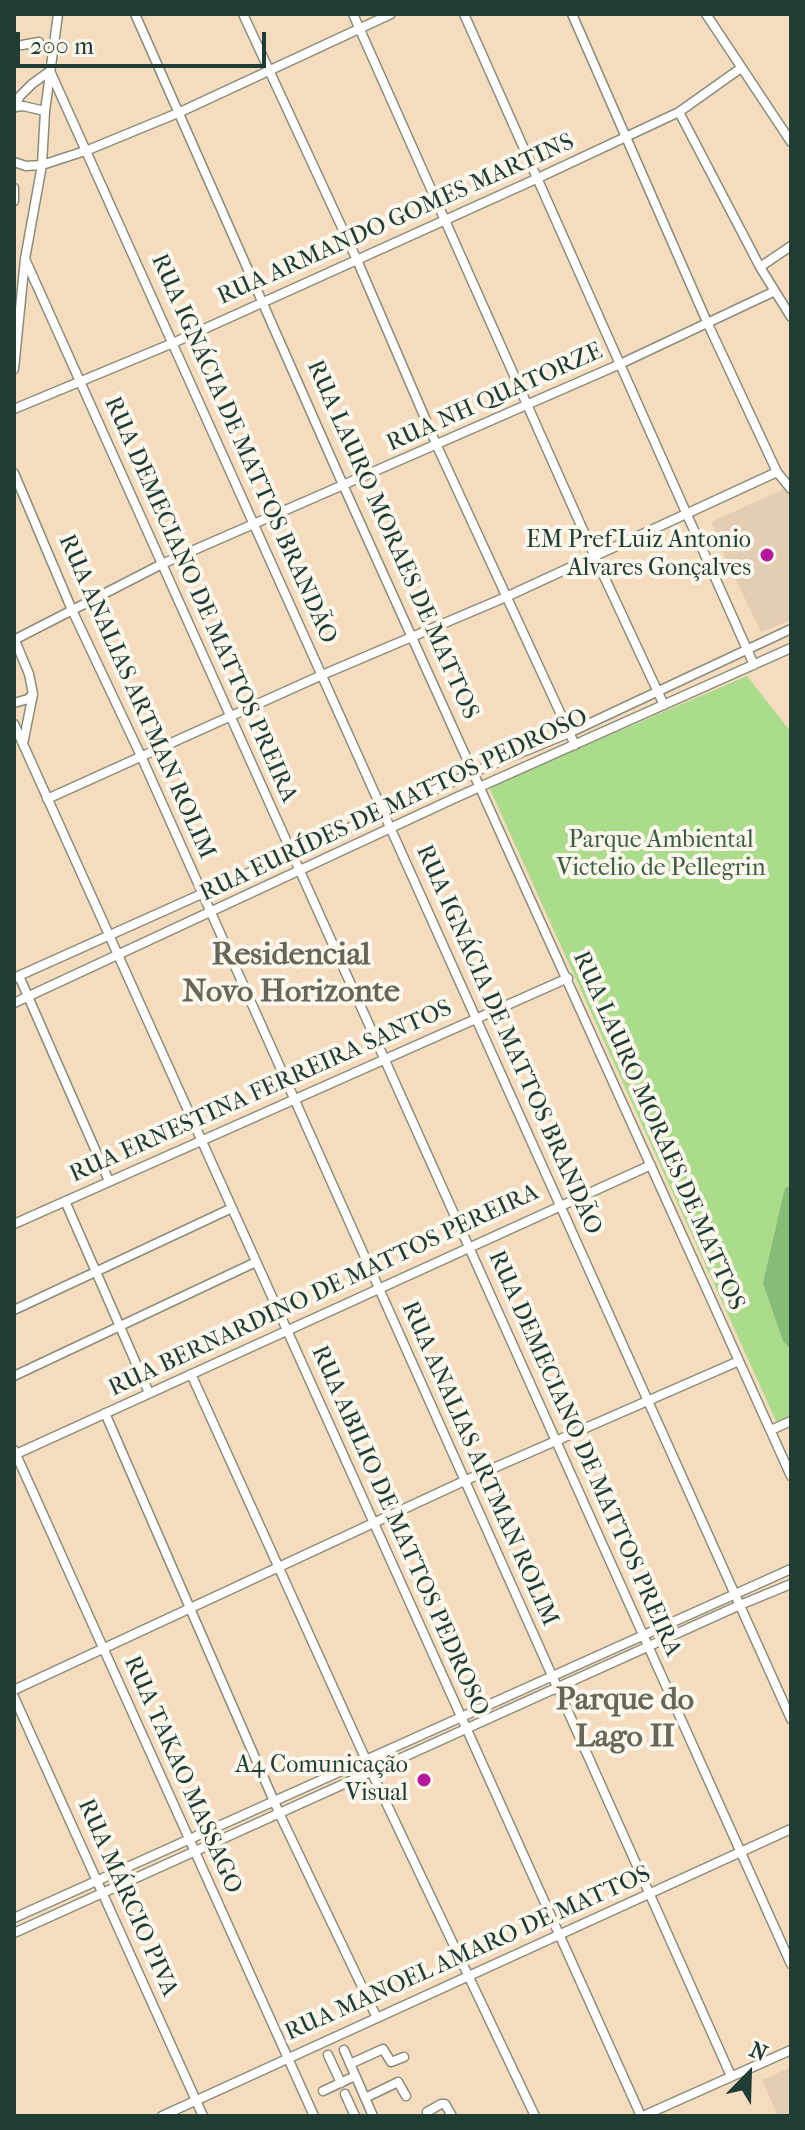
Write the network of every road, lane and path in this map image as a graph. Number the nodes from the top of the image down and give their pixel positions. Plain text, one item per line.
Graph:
1 (58, 14) edge
2 (135, 14) edge
3 (243, 14) edge
4 (353, 14) edge
5 (391, 14) edge
6 (464, 14) edge
7 (572, 14) edge
8 (706, 14) edge
9 (359, 28) junction
10 (39, 42) dead end
11 (22, 45) dead end
12 (741, 68) junction
13 (50, 71) junction
14 (267, 71) junction
15 (14, 108) edge
16 (45, 111) junction
17 (679, 112) junction
18 (178, 113) junction
19 (626, 136) junction
20 (791, 142) edge
21 (88, 150) junction
22 (14, 162) edge
23 (42, 165) junction
24 (536, 179) junction
25 (14, 188) edge
26 (14, 201) edge
27 (445, 220) junction
28 (791, 246) edge
29 (25, 259) junction
30 (357, 260) junction
31 (760, 267) junction
32 (773, 292) junction
33 (264, 302) junction
34 (791, 317) edge
35 (707, 322) junction
36 (173, 343) junction
37 (618, 365) junction
38 (14, 369) edge
39 (81, 383) junction
40 (527, 405) junction
41 (14, 409) edge
42 (437, 446) junction
43 (777, 472) junction
44 (14, 473) edge
45 (344, 487) junction
46 (791, 489) edge
47 (686, 513) junction
48 (254, 525) junction
49 (595, 557) junction
50 (162, 564) junction
51 (506, 597) junction
52 (72, 610) junction
53 (791, 629) edge
54 (414, 638) junction
55 (14, 640) edge
56 (746, 649) junction
57 (789, 649) edge
58 (791, 660) edge
59 (754, 665) junction
60 (322, 675) junction
61 (657, 691) junction
62 (33, 694) junction
63 (14, 703) edge
64 (664, 705) junction
65 (230, 716) junction
66 (14, 724) edge
67 (569, 733) junction
68 (23, 745) junction
69 (575, 745) junction
70 (141, 756) junction
71 (474, 772) junction
72 (481, 787) junction
73 (47, 799) junction
74 (383, 812) junction
75 (391, 828) junction
76 (292, 853) junction
77 (301, 870) junction
78 (203, 893) junction
79 (210, 912) junction
80 (109, 935) junction
81 (119, 955) junction
82 (17, 977) edge
83 (568, 978) junction
84 (29, 996) junction
85 (14, 1003) edge
86 (477, 1018) junction
87 (386, 1060) junction
88 (296, 1100) junction
89 (201, 1140) junction
90 (651, 1165) junction
91 (109, 1181) junction
92 (65, 1201) junction
93 (560, 1206) junction
94 (232, 1208) junction
95 (15, 1222) edge
96 (469, 1247) junction
97 (256, 1262) junction
98 (97, 1272) junction
99 (378, 1288) junction
100 (14, 1310) edge
101 (121, 1327) junction
102 (286, 1330) junction
103 (739, 1361) junction
104 (191, 1374) junction
105 (14, 1376) edge
106 (149, 1393) junction
107 (648, 1401) junction
108 (105, 1413) junction
109 (791, 1421) edge
110 (771, 1430) junction
111 (556, 1441) junction
112 (15, 1453) edge
113 (791, 1476) edge
114 (464, 1481) junction
115 (374, 1524) junction
116 (279, 1569) junction
117 (791, 1569) edge
118 (791, 1584) edge
119 (735, 1594) junction
120 (740, 1605) junction
121 (191, 1608) junction
122 (643, 1635) junction
123 (648, 1646) junction
124 (104, 1650) junction
125 (553, 1677) junction
126 (557, 1688) junction
127 (14, 1690) edge
128 (14, 1697) edge
129 (462, 1718) junction
130 (791, 1719) edge
131 (467, 1729) junction
132 (366, 1761) junction
133 (371, 1771) junction
134 (274, 1802) junction
135 (279, 1812) junction
136 (791, 1829) edge
137 (190, 1840) junction
138 (194, 1851) junction
139 (741, 1852) junction
140 (97, 1881) junction
141 (102, 1893) junction
142 (650, 1894) junction
143 (14, 1918) edge
144 (14, 1933) edge
145 (559, 1935) junction
146 (791, 1964) edge
147 (468, 1976) junction
148 (377, 2018) junction
149 (344, 2050) dead end
150 (791, 2050) edge
151 (328, 2055) dead end
152 (404, 2057) dead end
153 (288, 2058) junction
154 (350, 2064) junction
155 (355, 2076) junction
156 (731, 2076) junction
157 (341, 2083) junction
158 (323, 2091) dead end
159 (345, 2094) dead end
160 (406, 2096) dead end
161 (365, 2098) junction
162 (196, 2100) junction
163 (427, 2112) dead end
164 (162, 2116) edge
165 (203, 2116) edge
166 (314, 2116) edge
167 (355, 2116) edge
168 (372, 2116) edge
169 (452, 2116) edge
170 (535, 2116) edge
171 (642, 2116) edge

1 - 13 street
2 - 18 street, RUA LAURO MORAES DE MATTOS
3 - 14 street
4 - 9 street
5 - 9 street
6 - 24 street
7 - 19 street
8 - 12 street
9 - 14 street
9 - 27 street
10 - 11 street
12 - 17 street, RUA ARMANDO GOMES MARTINS
12 - 20 street
13 - 15 street
13 - 16 street
13 - 21 street, RUA IGNÁCIA DE MATTOS BRANDÃO
14 - 18 street
14 - 30 street
15 - 16 street
16 - 23 street
17 - 19 street, RUA ARMANDO GOMES MARTINS
17 - 31 street
18 - 21 street
18 - 33 street, RUA LAURO MORAES DE MATTOS
19 - 24 street, RUA ARMANDO GOMES MARTINS
19 - 35 street
21 - 23 street
21 - 36 street, RUA IGNÁCIA DE MATTOS BRANDÃO
22 - 23 street
23 - 29 street
24 - 27 street, RUA ARMANDO GOMES MARTINS
24 - 37 street
25 - 26 street
27 - 30 street, RUA ARMANDO GOMES MARTINS
27 - 40 street
28 - 31 street
29 - 38 street
29 - 39 street, RUA DEMECIANO DE MATTOS PREIRA
30 - 33 street, RUA ARMANDO GOMES MARTINS
30 - 42 street
31 - 32 street
32 - 34 street
32 - 35 street, RUA NH QUATORZE
33 - 36 street, RUA ARMANDO GOMES MARTINS
33 - 45 street, RUA LAURO MORAES DE MATTOS
35 - 37 street, RUA NH QUATORZE
35 - 43 street
36 - 39 street, RUA ARMANDO GOMES MARTINS
36 - 48 street, RUA IGNÁCIA DE MATTOS BRANDÃO
37 - 40 street, RUA NH QUATORZE
37 - 47 street
39 - 41 street, RUA ARMANDO GOMES MARTINS
39 - 50 street, RUA DEMECIANO DE MATTOS PREIRA
40 - 42 street, RUA NH QUATORZE
40 - 49 street
42 - 45 street, RUA NH QUATORZE
42 - 51 street
43 - 46 street
43 - 47 street
44 - 52 street, RUA ANALIAS ARTMAN ROLIM
45 - 48 street, RUA NH QUATORZE
45 - 54 street, RUA LAURO MORAES DE MATTOS
47 - 49 street
47 - 56 street
48 - 50 street, RUA NH QUATORZE
48 - 60 street, RUA IGNÁCIA DE MATTOS BRANDÃO
49 - 51 street
49 - 61 street
50 - 52 street, RUA NH QUATORZE
50 - 65 street, RUA DEMECIANO DE MATTOS PREIRA
51 - 54 street
51 - 67 street
52 - 55 street, RUA NH QUATORZE
52 - 70 street, RUA ANALIAS ARTMAN ROLIM
53 - 56 street, RUA EURÍDES DE MATTOS PEDROSO
54 - 60 street
54 - 71 street, RUA LAURO MORAES DE MATTOS
55 - 62 street
56 - 59 street
56 - 61 street, RUA EURÍDES DE MATTOS PEDROSO
57 - 58 street
57 - 59 street, RUA EURÍDES DE MATTOS PEDROSO
59 - 64 street, RUA EURÍDES DE MATTOS PEDROSO
60 - 65 street
60 - 74 street, RUA IGNÁCIA DE MATTOS BRANDÃO
61 - 64 street
61 - 67 street, RUA EURÍDES DE MATTOS PEDROSO
62 - 63 street
62 - 68 street
64 - 69 street, RUA EURÍDES DE MATTOS PEDROSO
65 - 70 street
65 - 76 street, RUA DEMECIANO DE MATTOS PREIRA
66 - 68 street, RUA ABILIO DE MATTOS PEDROSO
67 - 69 street
67 - 71 street, RUA EURÍDES DE MATTOS PEDROSO
68 - 73 street, RUA ABILIO DE MATTOS PEDROSO
69 - 72 street, RUA EURÍDES DE MATTOS PEDROSO
70 - 73 street
70 - 78 street, RUA ANALIAS ARTMAN ROLIM
71 - 72 street, RUA LAURO MORAES DE MATTOS
71 - 74 street, RUA EURÍDES DE MATTOS PEDROSO
72 - 75 street, RUA EURÍDES DE MATTOS PEDROSO
72 - 83 street, RUA LAURO MORAES DE MATTOS
73 - 80 street, RUA ABILIO DE MATTOS PEDROSO
74 - 75 street, RUA IGNÁCIA DE MATTOS BRANDÃO
74 - 76 street, RUA EURÍDES DE MATTOS PEDROSO
75 - 77 street, RUA EURÍDES DE MATTOS PEDROSO
75 - 86 street, RUA IGNÁCIA DE MATTOS BRANDÃO
76 - 77 street, RUA DEMECIANO DE MATTOS PREIRA
76 - 78 street, RUA EURÍDES DE MATTOS PEDROSO
77 - 79 street, RUA EURÍDES DE MATTOS PEDROSO
77 - 87 street, RUA DEMECIANO DE MATTOS PREIRA
78 - 79 street, RUA ANALIAS ARTMAN ROLIM
78 - 80 street, RUA EURÍDES DE MATTOS PEDROSO
79 - 81 street, RUA EURÍDES DE MATTOS PEDROSO
79 - 88 street, RUA ANALIAS ARTMAN ROLIM
80 - 81 street, RUA ABILIO DE MATTOS PEDROSO
80 - 82 street, RUA EURÍDES DE MATTOS PEDROSO
81 - 84 street, RUA EURÍDES DE MATTOS PEDROSO
81 - 89 street, RUA ABILIO DE MATTOS PEDROSO
82 - 84 street
83 - 86 street, RUA ERNESTINA FERREIRA SANTOS
83 - 90 street, RUA LAURO MORAES DE MATTOS
84 - 85 street, RUA EURÍDES DE MATTOS PEDROSO
84 - 91 street
86 - 87 street, RUA ERNESTINA FERREIRA SANTOS
86 - 93 street, RUA IGNÁCIA DE MATTOS BRANDÃO
87 - 88 street, RUA ERNESTINA FERREIRA SANTOS
87 - 96 street, RUA DEMECIANO DE MATTOS PREIRA
88 - 89 street, RUA ERNESTINA FERREIRA SANTOS
88 - 99 street, RUA ANALIAS ARTMAN ROLIM
89 - 91 street, RUA ERNESTINA FERREIRA SANTOS
89 - 94 street, RUA ABILIO DE MATTOS PEDROSO
90 - 93 street, RUA BERNARDINO DE MATTOS PEREIRA
90 - 103 street, RUA LAURO MORAES DE MATTOS
91 - 92 street, RUA ERNESTINA FERREIRA SANTOS
92 - 95 street, RUA ERNESTINA FERREIRA SANTOS
92 - 98 street
93 - 96 street, RUA BERNARDINO DE MATTOS PEREIRA
93 - 107 street, RUA IGNÁCIA DE MATTOS BRANDÃO
94 - 97 street, RUA ABILIO DE MATTOS PEDROSO
94 - 98 street
96 - 99 street, RUA BERNARDINO DE MATTOS PEREIRA
96 - 111 street, RUA DEMECIANO DE MATTOS PREIRA
97 - 101 street
97 - 102 street, RUA ABILIO DE MATTOS PEDROSO
98 - 100 street
98 - 101 street
99 - 102 street, RUA BERNARDINO DE MATTOS PEREIRA
99 - 114 street, RUA ANALIAS ARTMAN ROLIM
101 - 105 street
101 - 106 street
102 - 104 street, RUA BERNARDINO DE MATTOS PEREIRA
102 - 115 street, RUA ABILIO DE MATTOS PEDROSO
103 - 107 street
103 - 110 street, RUA LAURO MORAES DE MATTOS
104 - 106 street, RUA BERNARDINO DE MATTOS PEREIRA
104 - 116 street
106 - 108 street, RUA BERNARDINO DE MATTOS PEREIRA
107 - 111 street
107 - 119 street, RUA IGNÁCIA DE MATTOS BRANDÃO
108 - 112 street, RUA BERNARDINO DE MATTOS PEREIRA
108 - 121 street
109 - 110 street
110 - 113 street, RUA LAURO MORAES DE MATTOS
111 - 114 street
111 - 122 street, RUA DEMECIANO DE MATTOS PREIRA
112 - 124 street, RUA TAKAO MASSAGO
114 - 115 street
114 - 125 street, RUA ANALIAS ARTMAN ROLIM
115 - 116 street
115 - 129 street, RUA ABILIO DE MATTOS PEDROSO
116 - 121 street
116 - 132 street
117 - 119 street
118 - 120 street
119 - 120 street, RUA IGNÁCIA DE MATTOS BRANDÃO
119 - 122 street
120 - 123 street
120 - 130 street, RUA IGNÁCIA DE MATTOS BRANDÃO
121 - 124 street
121 - 134 street
122 - 123 street, RUA DEMECIANO DE MATTOS PREIRA
122 - 125 street
123 - 126 street
123 - 139 street, RUA DEMECIANO DE MATTOS PREIRA
124 - 127 street
124 - 137 street, RUA TAKAO MASSAGO
125 - 126 street, RUA ANALIAS ARTMAN ROLIM
125 - 129 street
126 - 131 street
126 - 142 street, RUA ANALIAS ARTMAN ROLIM
128 - 140 street, RUA MÁRCIO PIVA
129 - 131 street, RUA ABILIO DE MATTOS PEDROSO
129 - 132 street
131 - 133 street
131 - 145 street, RUA ABILIO DE MATTOS PEDROSO
132 - 133 street
132 - 134 street
133 - 135 street
133 - 147 street
134 - 135 street
134 - 137 street
135 - 138 street
135 - 148 street
136 - 139 street, RUA MANOEL AMARO DE MATTOS
137 - 138 street, RUA TAKAO MASSAGO
137 - 140 street
138 - 141 street
138 - 153 street, RUA TAKAO MASSAGO
139 - 142 street, RUA MANOEL AMARO DE MATTOS
139 - 146 street, RUA DEMECIANO DE MATTOS PREIRA
140 - 141 street, RUA MÁRCIO PIVA
140 - 143 street
141 - 144 street
141 - 162 street, RUA MÁRCIO PIVA
142 - 145 street, RUA MANOEL AMARO DE MATTOS
142 - 156 street, RUA ANALIAS ARTMAN ROLIM
145 - 147 street, RUA MANOEL AMARO DE MATTOS
145 - 171 street, RUA ABILIO DE MATTOS PEDROSO
147 - 148 street, RUA MANOEL AMARO DE MATTOS
147 - 170 street
148 - 153 street, RUA MANOEL AMARO DE MATTOS
149 - 154 street
150 - 156 street
151 - 157 street
152 - 154 street
153 - 162 street, RUA MANOEL AMARO DE MATTOS
153 - 166 street, RUA TAKAO MASSAGO
154 - 155 street
155 - 157 street
155 - 161 street
156 - 171 street
157 - 158 street
159 - 167 street
160 - 161 street
161 - 168 street
162 - 164 street, RUA MANOEL AMARO DE MATTOS
162 - 165 street, RUA MÁRCIO PIVA
163 - 169 street

